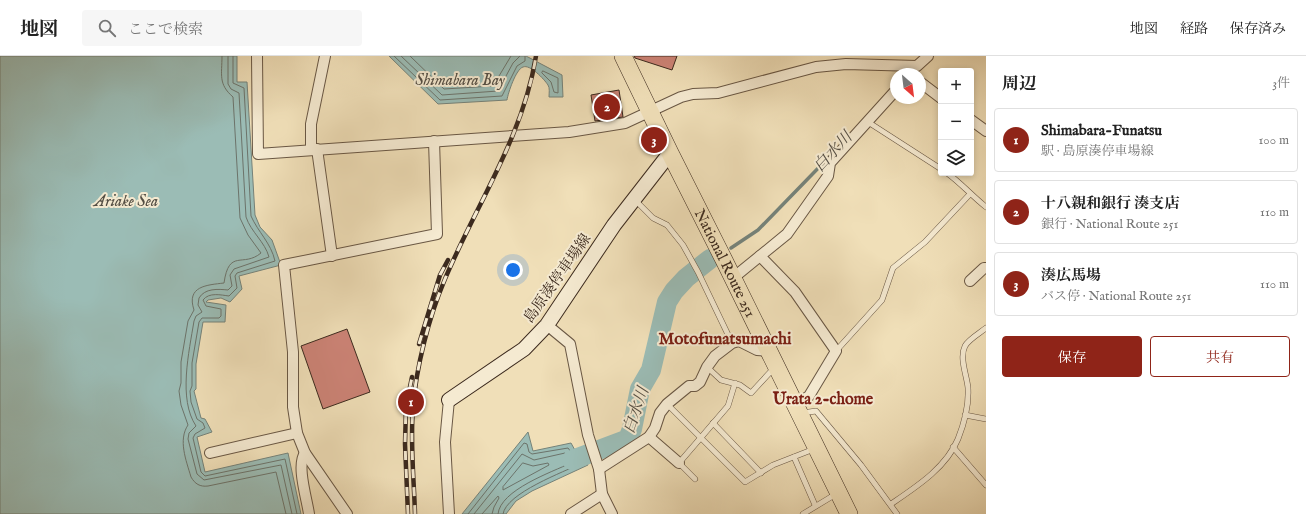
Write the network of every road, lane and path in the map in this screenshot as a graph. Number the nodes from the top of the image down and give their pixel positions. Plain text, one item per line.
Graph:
1 (257, 56) edge
2 (325, 56) edge
3 (623, 56) edge
4 (928, 56) edge
5 (912, 68) edge
6 (926, 87) edge
7 (938, 96) edge
8 (890, 97) edge
9 (650, 112) junction
10 (868, 122) junction
11 (974, 122) edge
12 (986, 130) edge
13 (434, 141) junction
14 (314, 150) junction
15 (670, 153) junction
16 (938, 167) edge
17 (952, 176) edge
18 (970, 194) junction
19 (634, 200) junction
20 (986, 208) edge
21 (332, 256) junction
22 (760, 256) junction
23 (986, 268) edge
24 (733, 278) junction
25 (970, 281) dead end
26 (547, 325) junction
27 (986, 328) edge
28 (732, 343) junction
29 (836, 351) junction
30 (773, 358) junction
31 (707, 367) junction
32 (735, 383) junction
33 (449, 400) joint
34 (667, 404) junction
35 (797, 409) junction
36 (965, 415) junction
37 (986, 419) edge
38 (714, 424) junction
39 (297, 433) junction
40 (701, 436) junction
41 (649, 438) junction
42 (953, 447) junction
43 (817, 448) junction
44 (210, 453) dead end
45 (305, 453) junction
46 (794, 457) junction
47 (679, 463) junction
48 (598, 466) junction
49 (761, 473) junction
50 (695, 479) dead end
51 (986, 485) edge
52 (838, 492) junction
53 (602, 494) junction
54 (891, 504) junction
55 (815, 505) junction
56 (309, 514) edge
57 (348, 514) edge
58 (449, 514) edge
59 (571, 514) edge
60 (612, 514) edge
61 (804, 514) edge
62 (849, 514) edge
63 (897, 514) edge

1 - 14 street
2 - 14 street
3 - 9 highway, National Route 251
4 - 5 street
5 - 9 street
6 - 7 street
8 - 10 street
9 - 13 street
9 - 15 highway, National Route 251
10 - 16 lane
10 - 22 street
11 - 12 street
13 - 14 street
13 - 21 street
14 - 21 street
15 - 19 main road, 島原湊停車場線
15 - 24 highway, National Route 251
17 - 18 lane
18 - 20 lane
18 - 29 lane
19 - 26 main road, 島原湊停車場線
19 - 28 lane
21 - 39 street
22 - 24 street
22 - 29 street
23 - 25 street
24 - 30 highway, National Route 251
26 - 33 main road, 島原湊停車場線
26 - 48 street
27 - 36 lane
28 - 30 street
28 - 31 street
29 - 35 street
30 - 32 lane
30 - 35 highway, National Route 251
31 - 32 lane
31 - 34 street
32 - 38 lane
33 - 58 street
34 - 40 lane
34 - 41 street
35 - 43 highway, National Route 251
35 - 54 lane
36 - 37 lane
36 - 42 lane
38 - 40 lane
38 - 49 lane
39 - 44 street
39 - 45 street
40 - 47 lane
40 - 49 lane
41 - 47 street
41 - 48 street
42 - 51 lane
42 - 54 lane
43 - 46 lane
43 - 52 highway, National Route 251
45 - 56 street
45 - 57 street
46 - 49 lane
46 - 55 lane
47 - 50 lane
48 - 53 street
52 - 55 lane
52 - 62 highway, National Route 251
53 - 59 street
53 - 60 street
54 - 63 lane
55 - 61 lane

